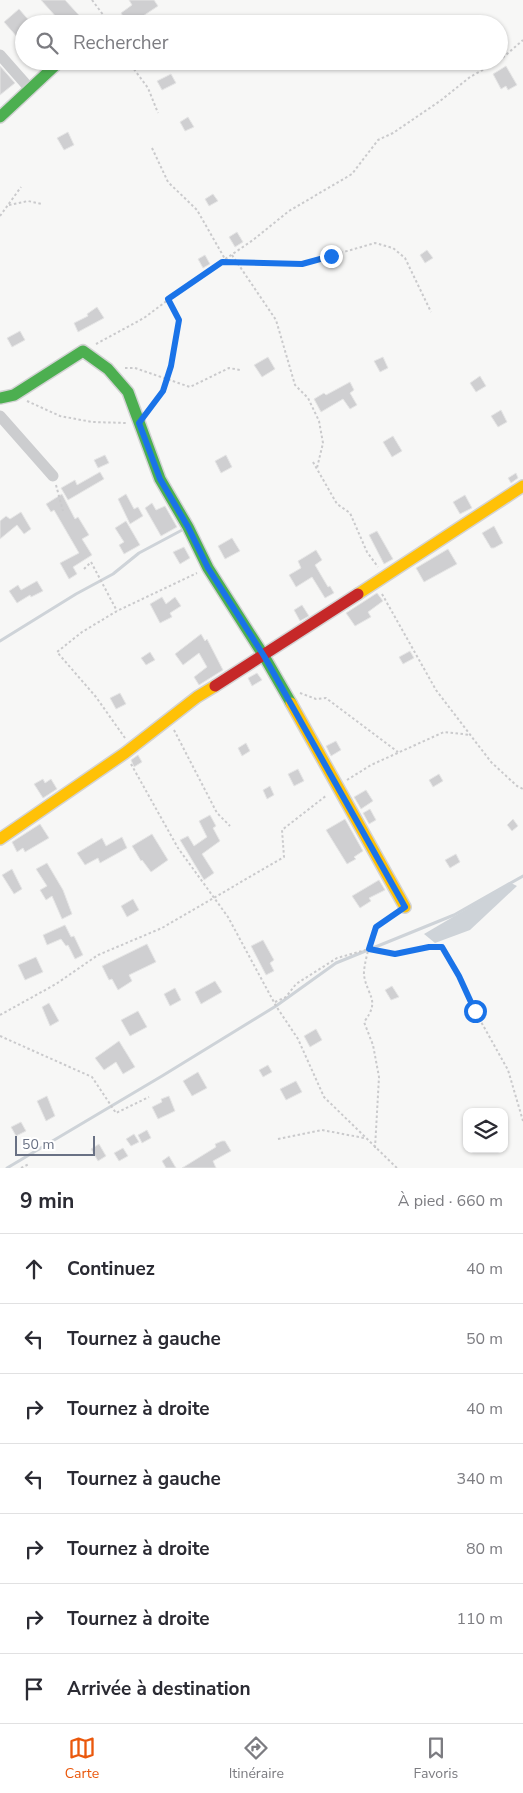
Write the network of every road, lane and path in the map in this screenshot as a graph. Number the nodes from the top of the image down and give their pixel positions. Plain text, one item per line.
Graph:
1 (92, 0) edge
2 (103, 15) edge
3 (523, 40) edge
4 (508, 53) edge
5 (0, 55) edge
6 (50, 70) edge
7 (135, 70) edge
8 (483, 70) edge
9 (30, 89) junction
10 (158, 113) dead end
11 (0, 116) edge
12 (152, 148) dead end
13 (21, 187) dead end
14 (9, 204) junction
15 (42, 204) dead end
16 (0, 216) edge
17 (232, 255) junction
18 (225, 259) junction
19 (222, 262) junction
20 (238, 262) junction
21 (168, 299) junction
22 (431, 312) dead end
23 (83, 351) junction
24 (108, 369) junction
25 (240, 370) dead end
26 (167, 380) junction
27 (14, 395) junction
28 (0, 398) edge
29 (0, 416) edge
30 (140, 426) junction
31 (313, 462) dead end
32 (317, 468) junction
33 (53, 476) joint
34 (523, 486) edge
35 (64, 511) dead end
36 (208, 568) junction
37 (84, 569) dead end
38 (380, 579) junction
39 (117, 611) junction
40 (264, 656) junction
41 (282, 688) junction
42 (169, 719) junction
43 (471, 734) junction
44 (128, 750) junction
45 (398, 752) junction
46 (337, 787) junction
47 (523, 789) edge
48 (230, 826) dead end
49 (0, 839) edge
50 (215, 898) junction
51 (405, 907) joint
52 (369, 949) junction
53 (274, 1002) junction
54 (0, 1015) edge
55 (0, 1036) edge
56 (149, 1097) dead end
57 (523, 1121) edge
58 (364, 1138) junction
59 (278, 1139) dead end
60 (375, 1148) junction
61 (29, 1164) dead end
62 (21, 1168) edge
63 (397, 1168) edge

1 - 2 path
3 - 4 path
5 - 9 street
6 - 9 street
7 - 10 path
8 - 17 path
9 - 11 street
12 - 18 path
13 - 14 path
14 - 15 path
14 - 16 path
17 - 18 path
17 - 20 path
18 - 19 path
19 - 20 path
19 - 21 path
20 - 22 path
20 - 32 path
21 - 23 path
21 - 26 path
23 - 24 street
23 - 27 street
24 - 26 path
24 - 30 street
25 - 26 path
26 - 30 path
27 - 28 street
27 - 30 path
29 - 33 street
30 - 36 street
31 - 32 path
32 - 38 path
33 - 35 path
34 - 38 street
36 - 39 path
36 - 40 street
37 - 39 path
38 - 40 street
38 - 43 path
39 - 44 path
40 - 41 street
40 - 42 street
41 - 45 path
41 - 46 street
42 - 44 street
42 - 48 path
43 - 45 path
43 - 47 path
44 - 49 street
44 - 50 path
45 - 46 path
46 - 50 path
46 - 51 street
50 - 53 path
50 - 54 path
51 - 52 path
52 - 53 path
52 - 57 path
52 - 60 path
53 - 58 path
55 - 56 path
58 - 59 path
58 - 60 path
60 - 63 path
61 - 62 path

